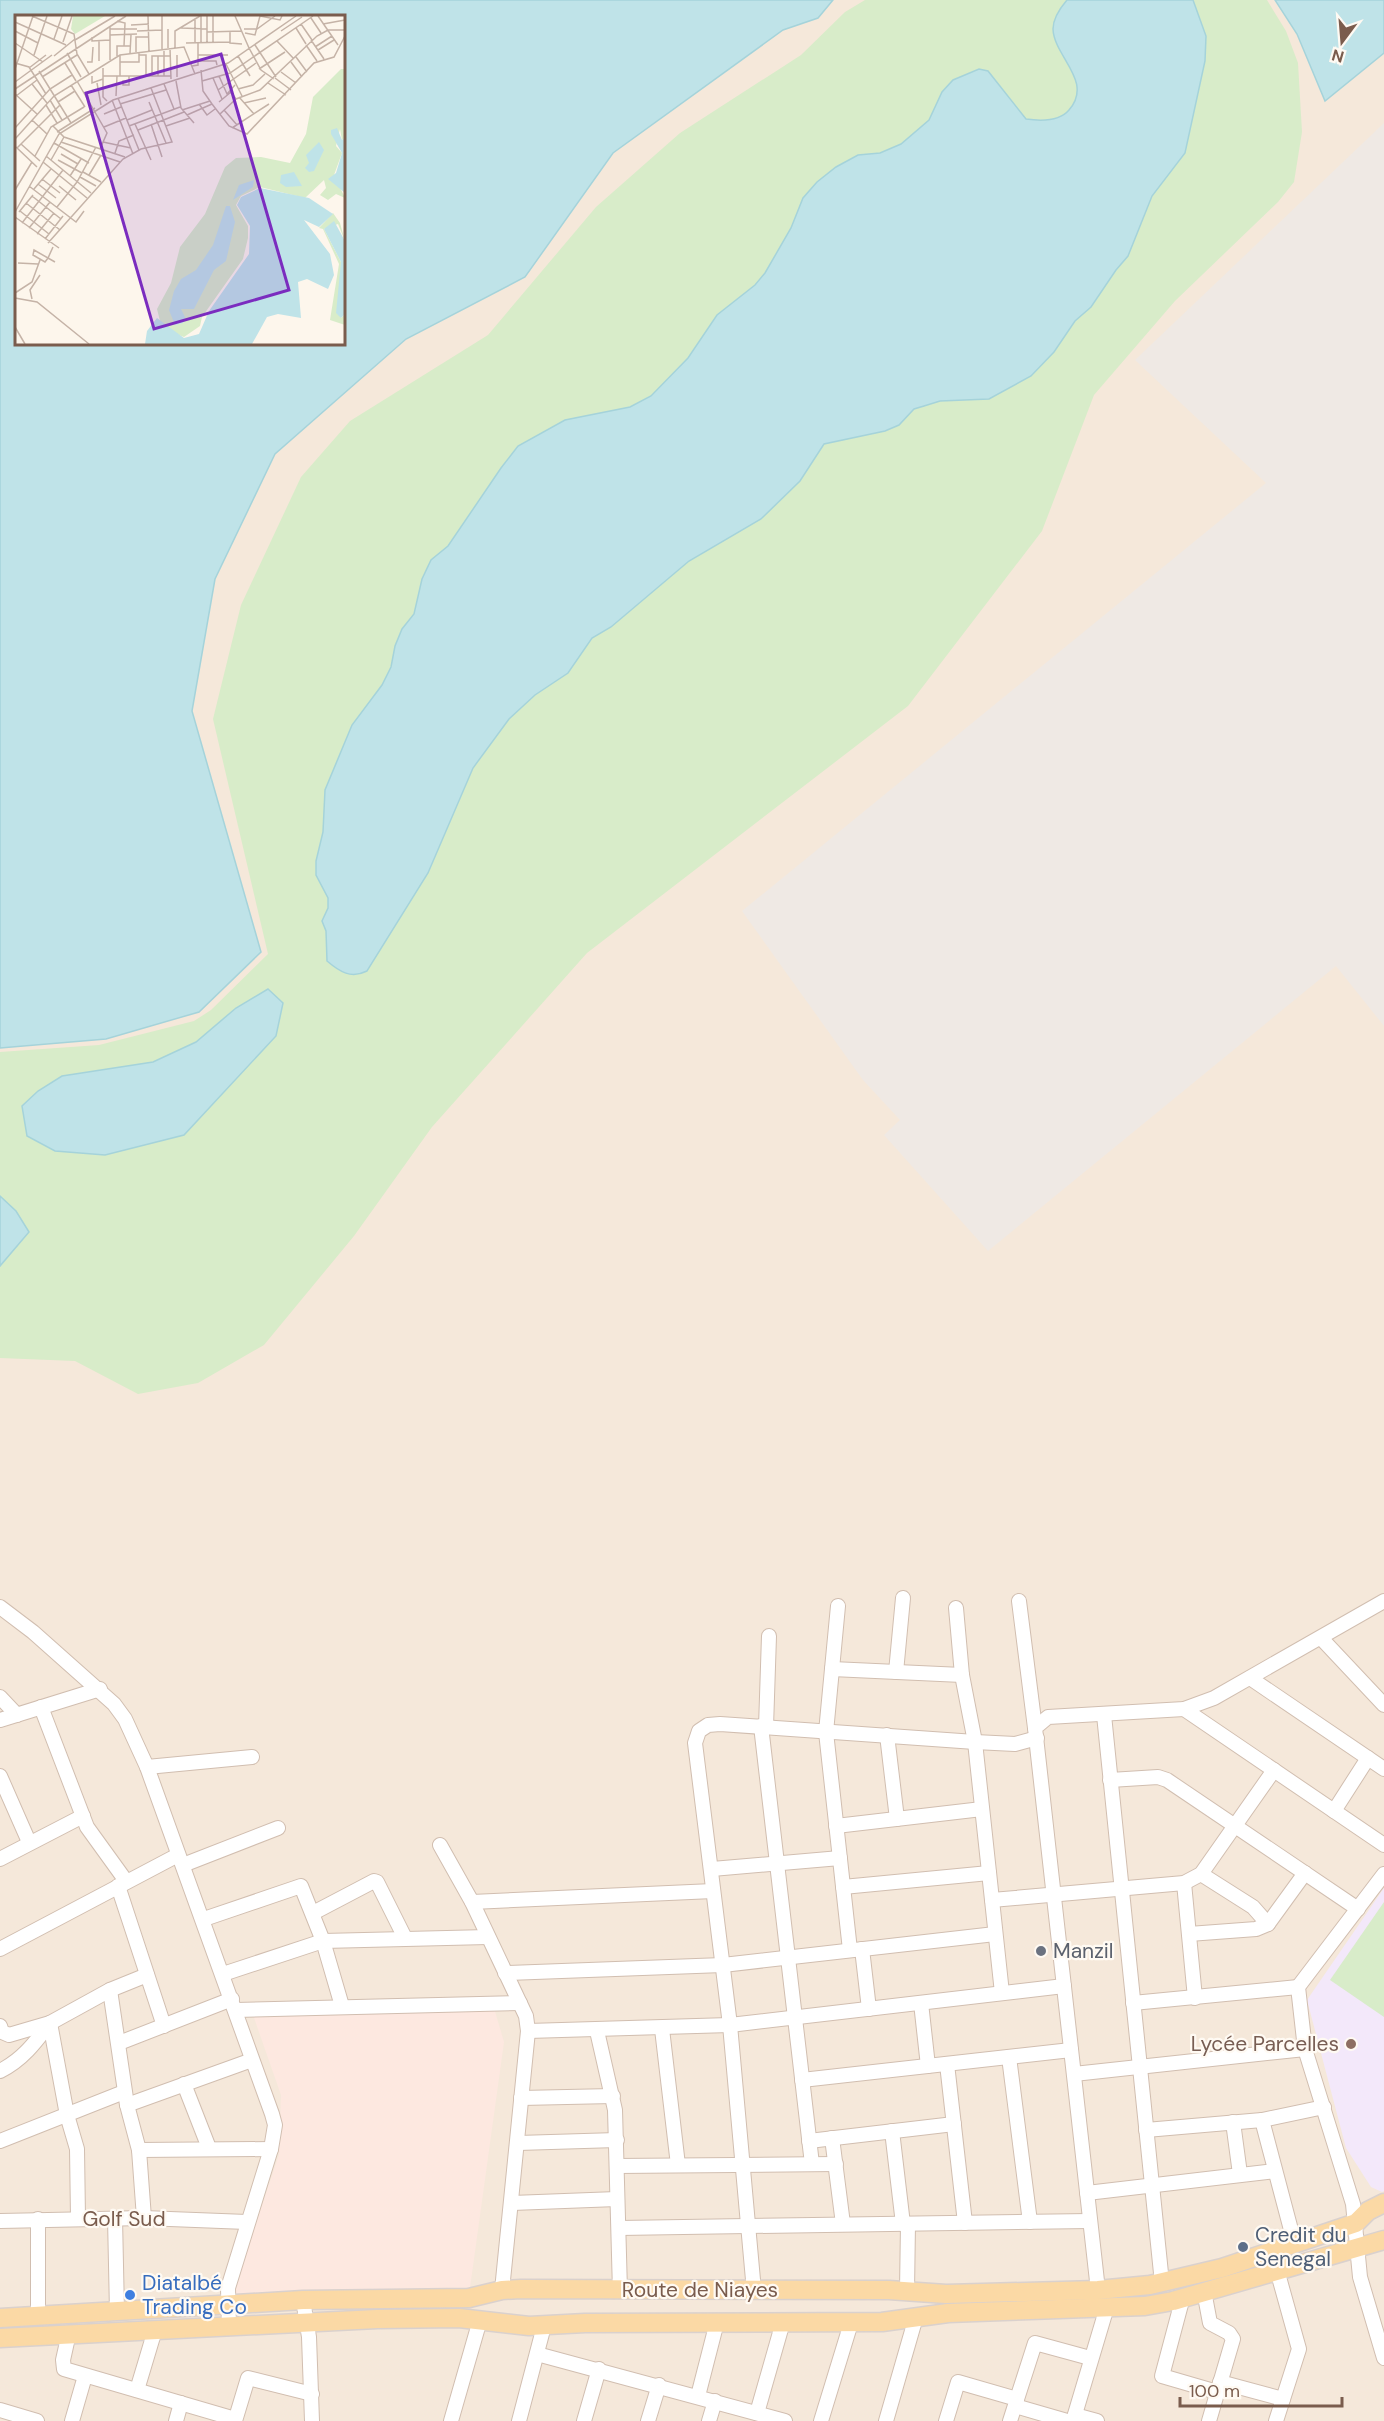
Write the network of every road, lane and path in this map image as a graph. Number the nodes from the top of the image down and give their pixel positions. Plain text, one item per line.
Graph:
1 (903, 1598) dead end
2 (1019, 1601) dead end
3 (1379, 1604) edge
4 (838, 1606) dead end
5 (0, 1607) edge
6 (956, 1608) dead end
7 (1384, 1617) edge
8 (769, 1636) dead end
9 (1321, 1638) junction
10 (832, 1669) junction
11 (896, 1671) junction
12 (962, 1675) junction
13 (1250, 1678) junction
14 (99, 1689) junction
15 (0, 1697) edge
16 (1384, 1705) edge
17 (41, 1707) junction
18 (1184, 1709) junction
19 (17, 1715) junction
20 (1104, 1715) junction
21 (0, 1720) edge
22 (763, 1727) junction
23 (826, 1732) junction
24 (1036, 1733) junction
25 (887, 1735) junction
26 (975, 1742) junction
27 (252, 1757) dead end
28 (1378, 1761) edge
29 (147, 1767) junction
30 (1274, 1770) junction
31 (1110, 1780) junction
32 (2, 1785) edge
33 (982, 1809) junction
34 (1334, 1811) junction
35 (83, 1815) junction
36 (897, 1819) junction
37 (837, 1826) junction
38 (1236, 1826) junction
39 (278, 1828) dead end
40 (28, 1842) junction
41 (440, 1845) dead end
42 (1384, 1845) edge
43 (840, 1858) junction
44 (0, 1859) edge
45 (180, 1860) junction
46 (776, 1863) junction
47 (712, 1869) junction
48 (989, 1873) junction
49 (1201, 1874) junction
50 (1305, 1874) junction
51 (1384, 1874) edge
52 (122, 1883) junction
53 (1184, 1883) junction
54 (843, 1887) junction
55 (1122, 1889) junction
56 (713, 1891) junction
57 (1054, 1895) junction
58 (992, 1900) junction
59 (472, 1902) junction
60 (1358, 1909) junction
61 (313, 1913) junction
62 (204, 1919) junction
63 (1268, 1924) junction
64 (996, 1934) junction
65 (1189, 1934) junction
66 (488, 1937) junction
67 (405, 1938) junction
68 (323, 1941) junction
69 (2, 1943) edge
70 (856, 1950) junction
71 (788, 1957) junction
72 (723, 1965) junction
73 (505, 1973) junction
74 (223, 1974) junction
75 (147, 1975) junction
76 (1064, 1986) junction
77 (1298, 1987) junction
78 (110, 1990) junction
79 (1002, 1993) junction
80 (1195, 1998) junction
81 (520, 2003) junction
82 (921, 2003) junction
83 (1133, 2003) junction
84 (234, 2005) junction
85 (342, 2006) junction
86 (869, 2009) junction
87 (795, 2018) junction
88 (50, 2023) junction
89 (730, 2025) junction
90 (0, 2026) edge
91 (164, 2026) junction
92 (662, 2029) junction
93 (528, 2031) junction
94 (597, 2031) junction
95 (119, 2043) junction
96 (1305, 2049) junction
97 (1071, 2050) junction
98 (1009, 2057) junction
99 (252, 2060) junction
100 (947, 2064) junction
101 (928, 2066) junction
102 (1140, 2067) junction
103 (0, 2071) edge
104 (1074, 2074) junction
105 (802, 2080) junction
106 (184, 2084) junction
107 (613, 2096) junction
108 (521, 2098) junction
109 (126, 2099) junction
110 (1324, 2107) junction
111 (67, 2115) junction
112 (1262, 2120) junction
113 (1233, 2122) junction
114 (954, 2124) junction
115 (1146, 2130) junction
116 (892, 2131) junction
117 (832, 2138) junction
118 (616, 2140) junction
119 (0, 2141) edge
120 (809, 2141) junction
121 (518, 2143) junction
122 (209, 2148) junction
123 (271, 2149) junction
124 (139, 2150) junction
125 (741, 2164) junction
126 (812, 2164) junction
127 (836, 2164) junction
128 (678, 2165) junction
129 (616, 2166) junction
130 (1275, 2171) junction
131 (1240, 2174) junction
132 (1152, 2185) junction
133 (1087, 2193) junction
134 (617, 2199) junction
135 (512, 2203) junction
136 (1384, 2203) edge
137 (78, 2218) junction
138 (115, 2218) junction
139 (144, 2218) junction
140 (38, 2219) junction
141 (0, 2221) edge
142 (247, 2222) junction
143 (1030, 2222) junction
144 (1090, 2222) junction
145 (965, 2223) junction
146 (1356, 2223) junction
147 (843, 2224) junction
148 (906, 2224) junction
149 (747, 2225) junction
150 (619, 2228) junction
151 (1384, 2240) edge
152 (1295, 2245) junction
153 (1357, 2247) junction
154 (1277, 2270) junction
155 (1162, 2283) junction
156 (502, 2290) junction
157 (620, 2290) junction
158 (1098, 2290) junction
159 (754, 2291) junction
160 (907, 2291) junction
161 (1204, 2291) junction
162 (1184, 2297) junction
163 (303, 2300) junction
164 (229, 2305) junction
165 (1107, 2307) junction
166 (117, 2312) junction
167 (38, 2316) junction
168 (916, 2317) junction
169 (0, 2318) edge
170 (480, 2320) junction
171 (717, 2322) junction
172 (783, 2322) junction
173 (851, 2323) junction
174 (307, 2324) junction
175 (544, 2326) junction
176 (229, 2328) junction
177 (155, 2330) junction
178 (69, 2333) junction
179 (0, 2338) edge
180 (537, 2354) junction
181 (1090, 2358) junction
182 (1384, 2358) edge
183 (599, 2369) junction
184 (86, 2376) junction
185 (659, 2385) junction
186 (1219, 2387) junction
187 (137, 2390) junction
188 (312, 2394) junction
189 (698, 2396) junction
190 (1283, 2399) junction
191 (714, 2401) junction
192 (1016, 2402) junction
193 (181, 2403) junction
194 (0, 2410) edge
195 (765, 2417) edge
196 (1071, 2419) edge
197 (235, 2420) edge
198 (37, 2421) edge
199 (72, 2421) edge
200 (176, 2421) edge
201 (312, 2421) edge
202 (451, 2421) edge
203 (519, 2421) edge
204 (584, 2421) edge
205 (648, 2421) edge
206 (709, 2421) edge
207 (785, 2421) edge
208 (821, 2421) edge
209 (886, 2421) edge
210 (947, 2421) edge
211 (1010, 2421) edge
212 (1097, 2421) edge
213 (1209, 2421) edge
214 (1276, 2421) edge

1 - 11 street
2 - 24 street
3 - 7 street
3 - 9 street
4 - 10 street
5 - 14 street
6 - 12 street
8 - 22 street
9 - 13 street
9 - 16 street
10 - 11 street
10 - 23 street
11 - 12 street
12 - 26 street
13 - 18 street
13 - 28 street
14 - 17 street
14 - 29 street
15 - 19 street
17 - 19 street
17 - 35 street
18 - 20 street
18 - 30 street
19 - 21 street
20 - 24 street
20 - 31 street
22 - 23 street
22 - 46 street
22 - 47 street
23 - 25 street
23 - 37 street
24 - 26 street
24 - 57 street
25 - 26 street
25 - 36 street
26 - 33 street
27 - 29 street
28 - 34 street
29 - 45 street
30 - 34 street
30 - 38 street
31 - 38 street
31 - 55 street
32 - 40 street
33 - 36 street
33 - 48 street
34 - 42 street
35 - 40 street
35 - 52 street
36 - 37 street
37 - 43 street
38 - 49 street
38 - 50 street
39 - 45 street
40 - 44 street
41 - 59 street
43 - 46 street
43 - 54 street
45 - 52 street
45 - 62 street
46 - 47 street
46 - 71 street
47 - 56 street
48 - 54 street
48 - 58 street
49 - 53 street
49 - 63 street
50 - 60 street
50 - 63 street
51 - 60 street
52 - 69 street
52 - 75 street
53 - 55 street
53 - 65 street
54 - 70 street
55 - 57 street
55 - 83 street
56 - 59 street
56 - 72 street
57 - 58 street
57 - 76 street
58 - 64 street
59 - 66 street
60 - 77 street
61 - 62 street
61 - 67 street
61 - 68 street
62 - 74 street
63 - 65 street
64 - 70 street
64 - 79 street
65 - 80 street
66 - 67 street
66 - 73 street
67 - 68 street
68 - 74 street
68 - 85 street
70 - 71 street
70 - 86 street
71 - 72 street
71 - 87 street
72 - 73 street
72 - 89 street
73 - 81 street
74 - 84 street
75 - 78 street
75 - 91 street
76 - 79 street
76 - 97 street
77 - 80 street
77 - 96 street
78 - 88 street
78 - 95 street
79 - 82 street
80 - 83 street
81 - 85 street
81 - 93 street
82 - 86 street
82 - 101 street
83 - 102 street
84 - 85 street
84 - 91 street
84 - 99 street
86 - 87 street
87 - 89 street
87 - 105 street
88 - 90 street
88 - 103 street
88 - 111 street
89 - 92 street
89 - 125 street
91 - 95 street
92 - 94 street
92 - 128 street
93 - 94 street
93 - 108 street
94 - 107 street
95 - 109 street
96 - 102 street
96 - 110 street
97 - 98 street
97 - 104 street
98 - 100 street
98 - 143 street
99 - 106 street
99 - 123 street
100 - 101 street
100 - 114 street
101 - 105 street
102 - 104 street
102 - 115 street
104 - 133 street
105 - 120 street
106 - 109 street
106 - 122 street
107 - 108 street
107 - 118 street
108 - 121 street
109 - 111 street
109 - 124 street
110 - 112 street
110 - 146 street
111 - 119 street
111 - 137 street
112 - 113 street
112 - 130 street
113 - 115 street
113 - 131 street
114 - 116 street
114 - 145 street
115 - 132 street
116 - 117 street
116 - 148 street
117 - 120 street
117 - 127 street
118 - 121 street
118 - 129 street
120 - 126 street
121 - 135 street
122 - 123 street
122 - 124 street
123 - 142 street
124 - 139 street
125 - 126 street
125 - 128 street
125 - 149 street
126 - 127 street
127 - 147 street
128 - 129 street
129 - 134 street
130 - 131 street
130 - 152 street
131 - 132 street
132 - 133 street
132 - 155 street
133 - 144 street
134 - 135 street
134 - 150 street
135 - 156 street
136 - 146 main road, Route de Niayes
137 - 138 street, Golf Sud
137 - 140 street, Golf Sud
138 - 139 street, Golf Sud
138 - 166 street
139 - 142 street, Golf Sud
140 - 141 street, Golf Sud
140 - 167 street
142 - 164 street
143 - 144 street
143 - 145 street
144 - 158 street
145 - 148 street
146 - 152 main road, Route de Niayes
146 - 153 street
147 - 148 street
147 - 149 street
148 - 160 street
149 - 150 street
149 - 159 street
150 - 157 street
151 - 153 main road, Route de Niayes
152 - 155 main road, Route de Niayes
153 - 154 main road, Route de Niayes
153 - 182 street
154 - 161 main road, Route de Niayes
154 - 190 street
155 - 158 main road, Route de Niayes
156 - 157 main road, Route de Niayes
156 - 163 main road, Route de Niayes
157 - 159 main road, Route de Niayes
158 - 160 main road, Route de Niayes
159 - 160 main road, Route de Niayes
161 - 162 main road, Route de Niayes
161 - 186 street
162 - 165 main road, Route de Niayes
162 - 186 street
163 - 164 main road, Route de Niayes
163 - 174 street
164 - 166 main road, Route de Niayes
164 - 176 street
165 - 168 main road, Route de Niayes
165 - 181 street
166 - 167 main road, Route de Niayes
167 - 169 main road, Route de Niayes
168 - 173 main road, Route de Niayes
168 - 209 street
170 - 174 main road, Route de Niayes
170 - 175 main road, Route de Niayes
170 - 202 street
171 - 172 main road, Route de Niayes
171 - 175 main road, Route de Niayes
171 - 189 street
172 - 173 main road, Route de Niayes
172 - 195 street
173 - 208 street
174 - 176 main road, Route de Niayes
174 - 188 street
175 - 180 street
176 - 177 main road, Route de Niayes
177 - 178 main road, Route de Niayes
177 - 187 street
178 - 179 main road, Route de Niayes
178 - 184 street
180 - 183 street
180 - 203 street
181 - 192 street
181 - 196 street
183 - 185 street
183 - 204 street
184 - 187 street
184 - 199 street
185 - 189 street
185 - 205 street
186 - 190 street
186 - 213 street
187 - 193 street
188 - 197 street
188 - 201 street
189 - 191 street
190 - 214 street
191 - 195 street
191 - 206 street
192 - 196 street
192 - 210 street
192 - 211 street
193 - 197 street
193 - 200 street
194 - 198 street
195 - 207 street
196 - 212 street

